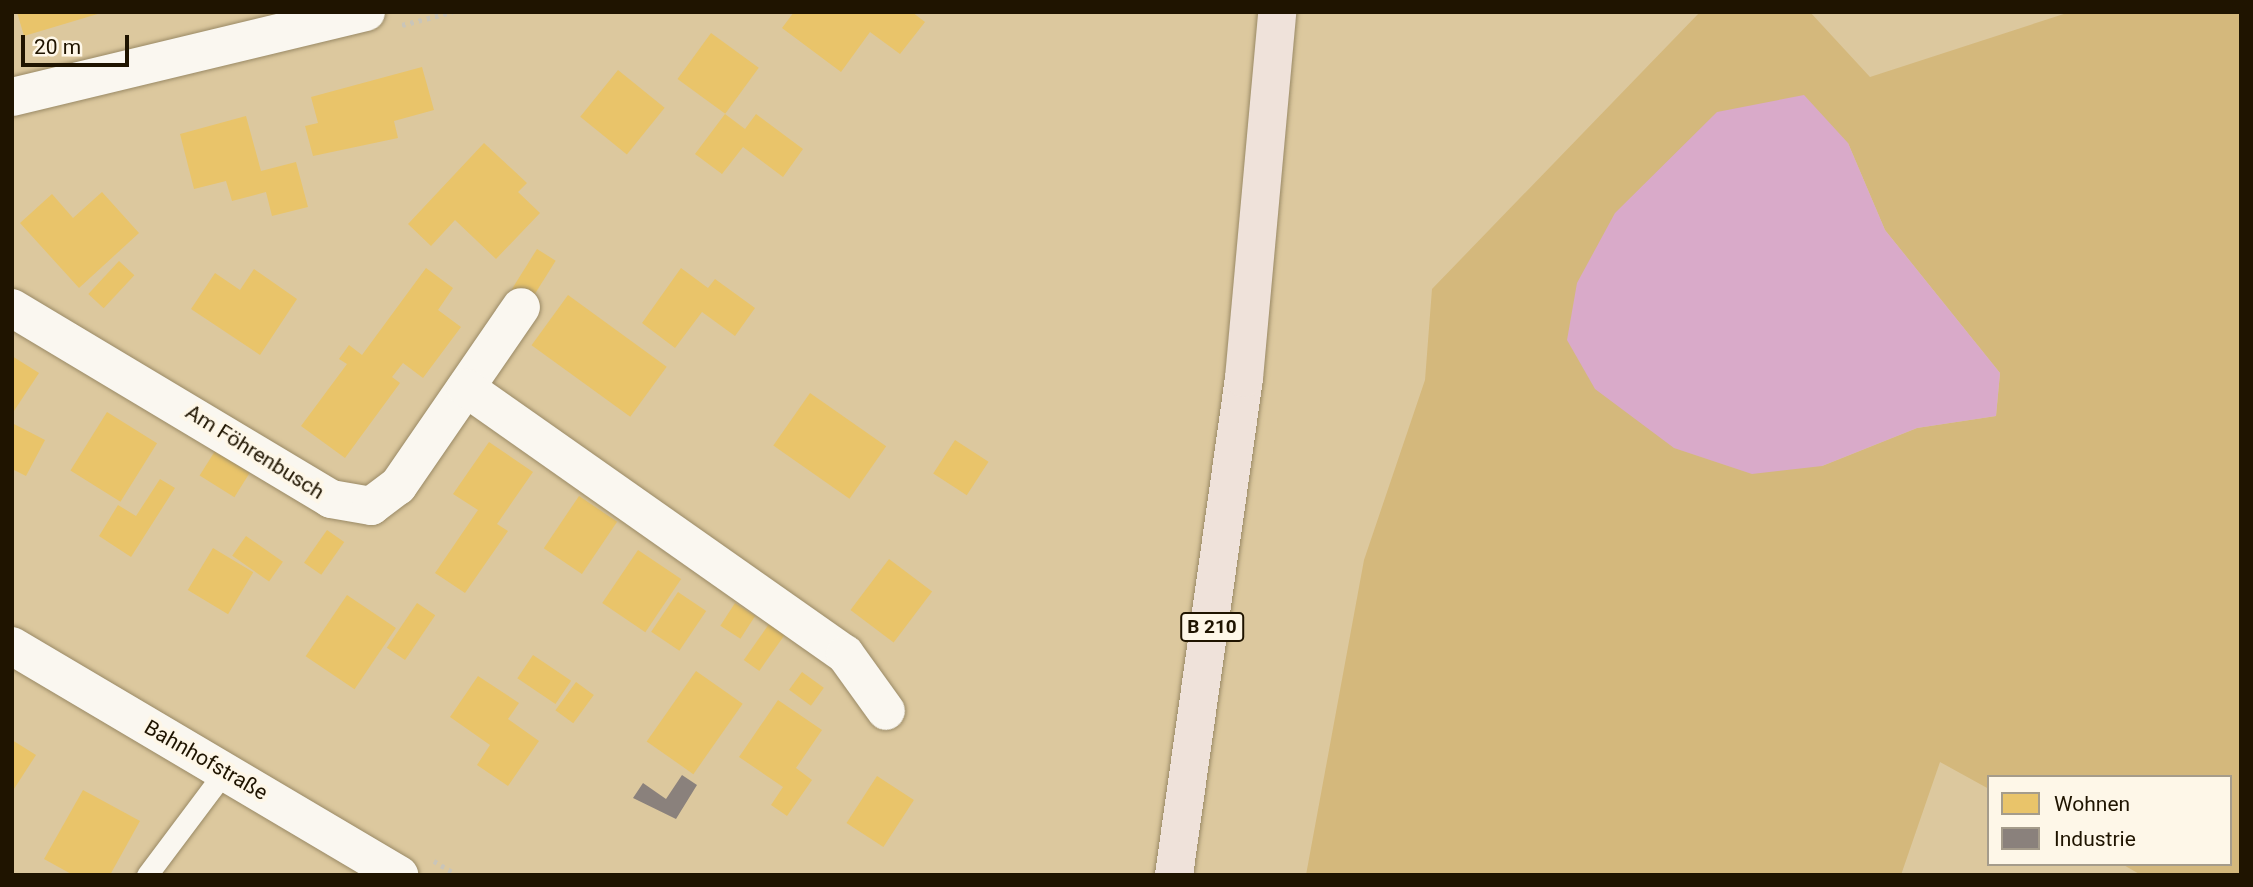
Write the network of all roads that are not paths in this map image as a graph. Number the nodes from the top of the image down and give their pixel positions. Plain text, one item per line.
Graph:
1 (366, 12) edge
2 (1277, 12) edge
3 (12, 97) edge
4 (520, 307) dead end
5 (12, 308) edge
6 (466, 388) junction
7 (12, 646) edge
8 (886, 711) dead end
9 (225, 771) junction
10 (147, 875) edge
11 (399, 875) edge
12 (1174, 875) edge

1 - 3 street
2 - 12 highway, B 210
4 - 6 street, Am Föhrenbusch
5 - 6 street, Am Föhrenbusch
6 - 8 street
7 - 9 street, Bahnhofstraße
9 - 10 lane
9 - 11 street, Bahnhofstraße

